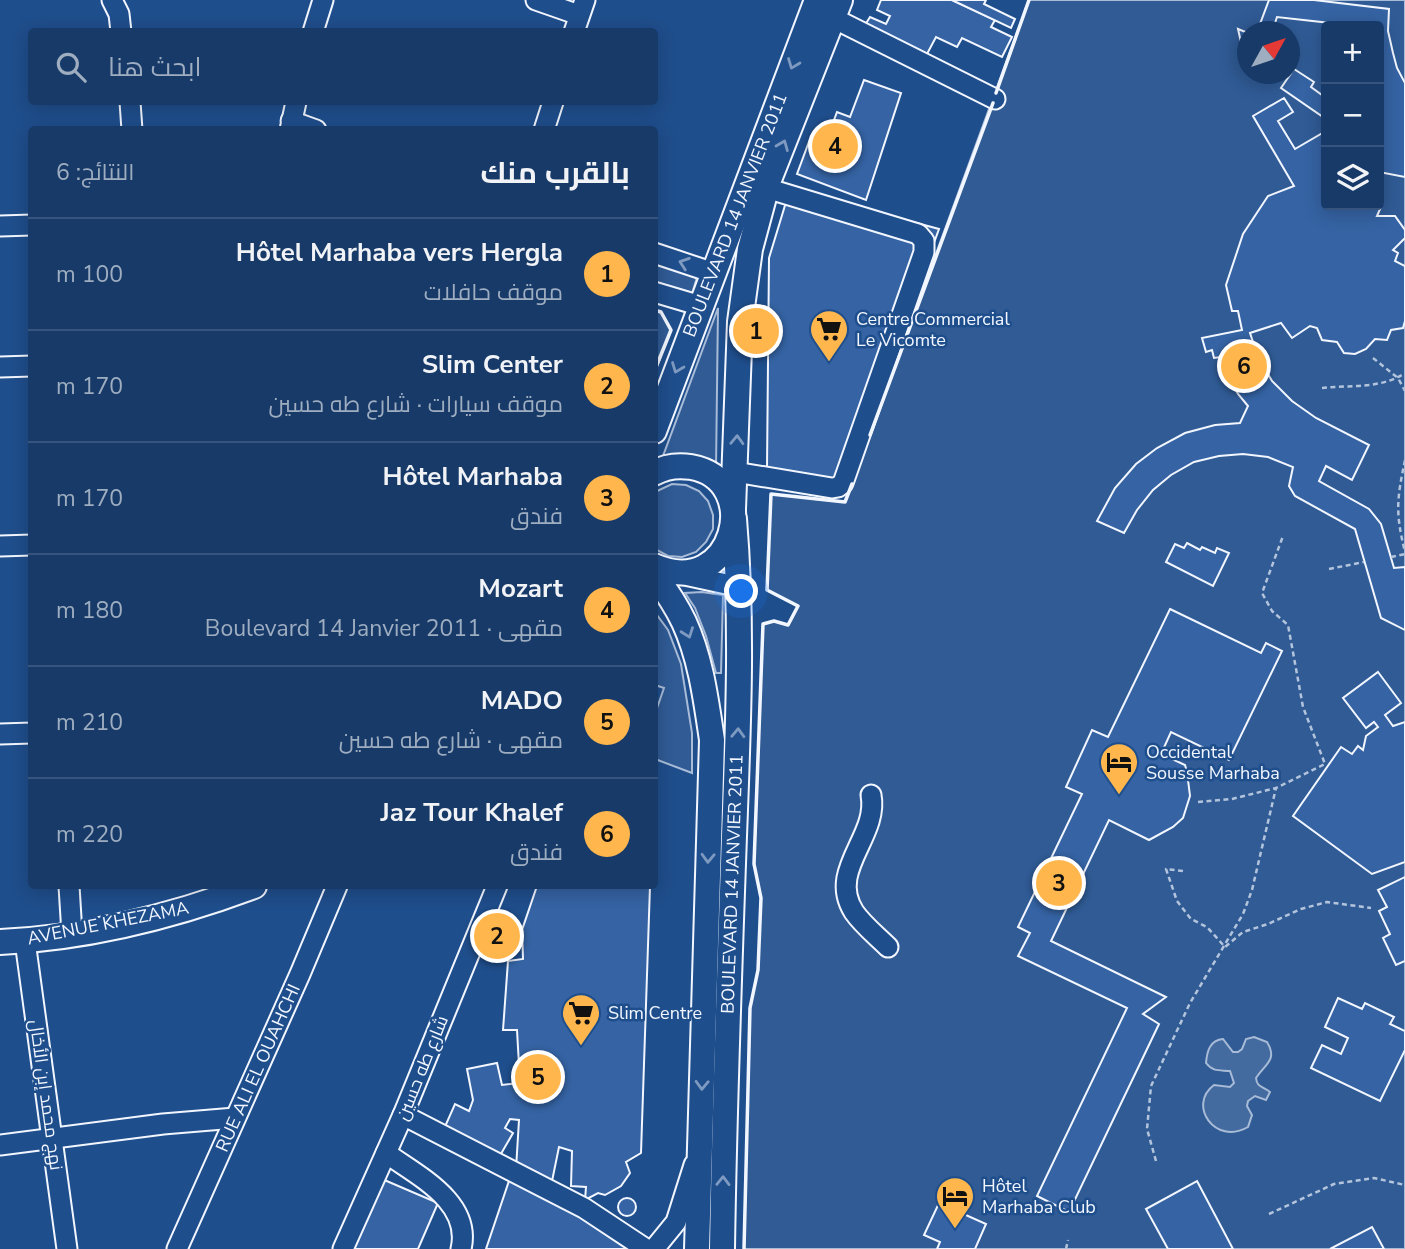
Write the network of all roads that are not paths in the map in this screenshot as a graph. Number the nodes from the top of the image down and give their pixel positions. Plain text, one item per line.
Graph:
1 (112, 0) edge
2 (323, 0) edge
3 (536, 0) edge
4 (830, 6) edge
5 (579, 15) edge
6 (121, 28) edge
7 (314, 28) edge
8 (995, 99) dead end
9 (130, 105) edge
10 (552, 105) edge
11 (292, 117) edge
12 (132, 126) edge
13 (309, 126) edge
14 (545, 126) edge
15 (766, 188) junction
16 (28, 225) edge
17 (0, 226) edge
18 (658, 254) edge
19 (714, 273) junction
20 (658, 293) edge
21 (701, 306) junction
22 (28, 366) edge
23 (0, 367) edge
24 (658, 420) edge
25 (658, 471) edge
26 (735, 472) junction
27 (734, 514) junction
28 (28, 545) edge
29 (0, 546) edge
30 (660, 573) edge
31 (740, 587) junction
32 (28, 733) edge
33 (0, 734) edge
34 (871, 795) dead end
35 (69, 889) edge
36 (246, 889) edge
37 (336, 889) edge
38 (495, 889) edge
39 (72, 934) junction
40 (25, 941) junction
41 (0, 942) edge
42 (888, 947) dead end
43 (403, 1115) junction
44 (235, 1118) junction
45 (52, 1138) junction
46 (701, 1144) junction
47 (0, 1145) edge
48 (386, 1153) junction
49 (67, 1249) edge
50 (177, 1249) edge
51 (343, 1249) edge
52 (461, 1249) edge
53 (646, 1249) edge
54 (654, 1249) edge
55 (697, 1249) edge
56 (722, 1249) edge

1 - 6 street
2 - 7 street
3 - 5 street
4 - 8 street
15 -> 4 main road, BOULEVARD 14 JANVIER 2011
4 -> 19 main road, BOULEVARD 14 JANVIER 2011
9 - 12 street
10 - 14 street
11 - 13 street
26 -> 15 main road, BOULEVARD 14 JANVIER 2011
15 - 26 street
16 - 17 street
19 -> 18 street
19 - 21 main road, BOULEVARD 14 JANVIER 2011
20 - 21 street
21 -> 24 main road, BOULEVARD 14 JANVIER 2011
22 - 23 street
25 - 27 main road
26 - 27 main road, BOULEVARD 14 JANVIER 2011
27 - 30 main road
27 - 31 main road, BOULEVARD 14 JANVIER 2011
28 - 29 street
30 - 31 street
30 -> 46 main road, BOULEVARD 14 JANVIER 2011
56 -> 31 main road, BOULEVARD 14 JANVIER 2011
32 - 33 street
34 - 42 street
35 - 39 street
36 - 39 main road, AVENUE KHEZAMA
37 - 44 street, RUE ALI EL OUAHCHI
38 - 43 street, شارع طه حسين
39 - 40 main road, AVENUE KHEZAMA
40 - 41 main road, AVENUE KHEZAMA
40 - 45 street, نهج محمد إبن الأخال
43 - 48 street, شارع طه حسين
43 - 53 street
44 - 45 street
44 - 50 street, RUE ALI EL OUAHCHI
45 - 47 street
45 - 49 street, نهج محمد إبن الأخال
46 - 54 street
46 - 55 main road, BOULEVARD 14 JANVIER 2011
48 - 51 street, شارع طه حسين
48 - 52 street

